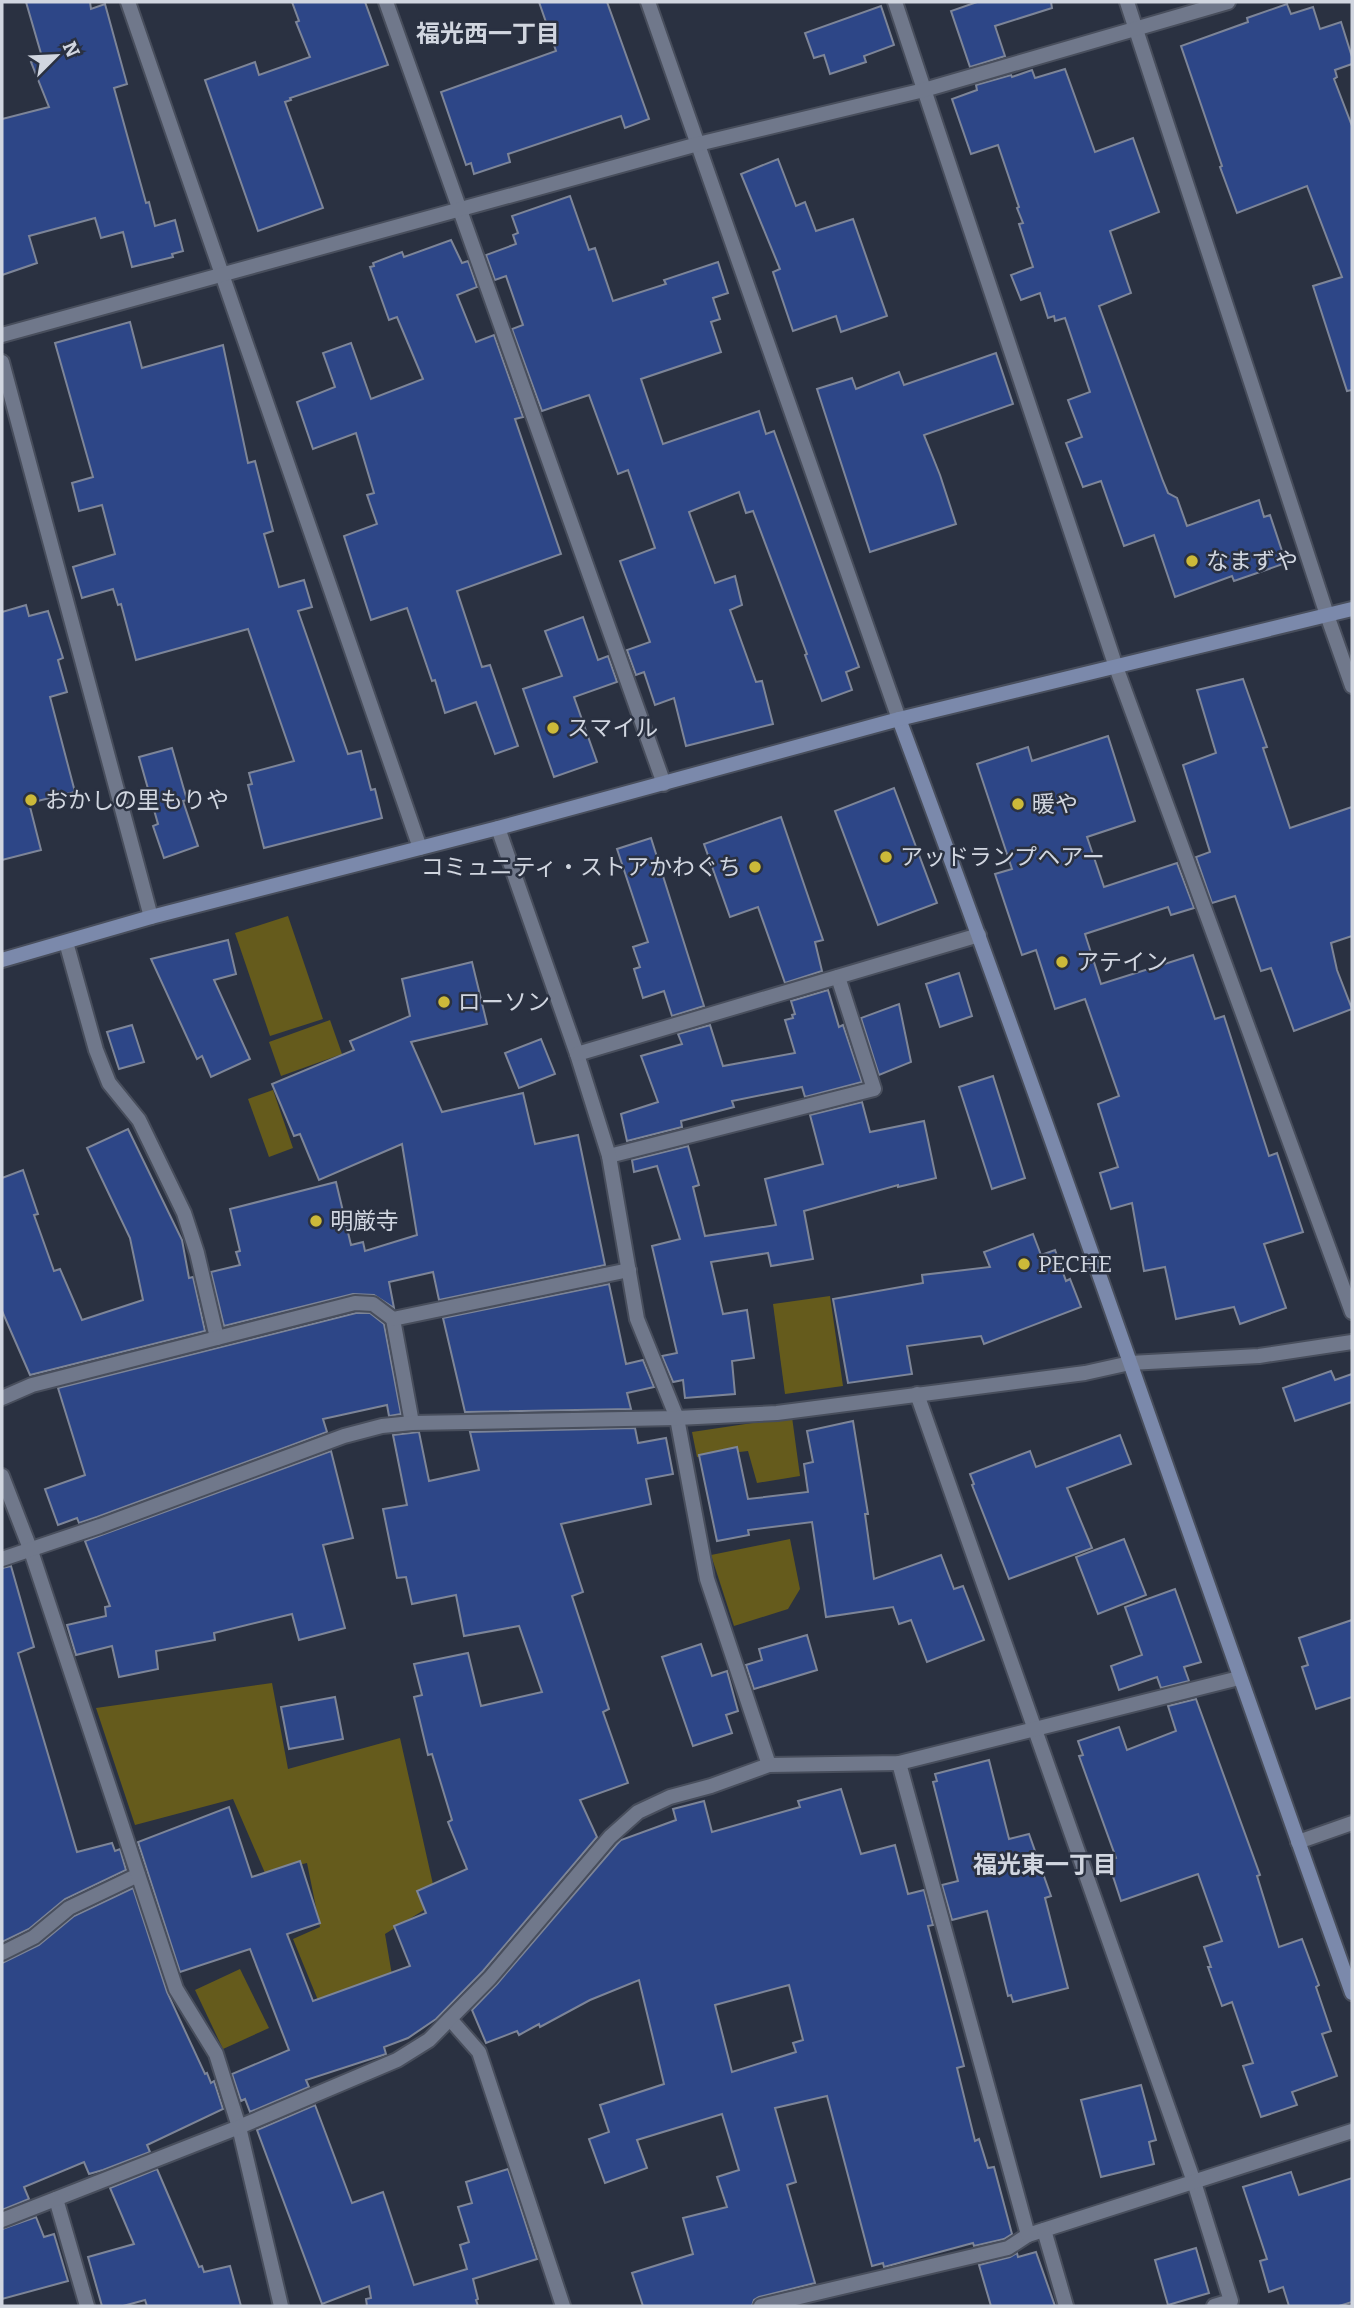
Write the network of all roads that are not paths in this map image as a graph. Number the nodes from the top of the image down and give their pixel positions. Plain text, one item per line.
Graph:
1 (128, 2) edge
2 (386, 2) edge
3 (648, 2) edge
4 (895, 2) edge
5 (1127, 2) edge
6 (1228, 2) edge
7 (1136, 29) junction
8 (924, 90) junction
9 (698, 144) junction
10 (460, 209) junction
11 (222, 275) junction
12 (2, 335) edge
13 (2, 362) edge
14 (1352, 609) edge
15 (1327, 615) junction
16 (1116, 667) junction
17 (1352, 686) edge
18 (899, 719) junction
19 (664, 784) junction
20 (498, 828) junction
21 (420, 848) junction
22 (151, 917) junction
23 (979, 935) junction
24 (66, 942) junction
25 (2, 960) edge
26 (838, 977) junction
27 (577, 1054) junction
28 (610, 1156) junction
29 (629, 1270) junction
30 (1352, 1312) edge
31 (393, 1319) junction
32 (217, 1338) junction
33 (1352, 1342) edge
34 (1130, 1363) junction
35 (917, 1394) junction
36 (2, 1398) edge
37 (677, 1418) junction
38 (412, 1423) junction
39 (2, 1476) edge
40 (31, 1551) junction
41 (2, 1559) edge
42 (1239, 1678) junction
43 (1035, 1729) junction
44 (899, 1763) junction
45 (769, 1765) junction
46 (1352, 1823) edge
47 (1298, 1842) junction
48 (138, 1875) junction
49 (2, 1953) edge
50 (1352, 1993) edge
51 (450, 2019) junction
52 (239, 2127) junction
53 (1352, 2131) edge
54 (1194, 2182) junction
55 (56, 2199) junction
56 (2, 2220) edge
57 (1044, 2230) junction
58 (1028, 2235) junction
59 (87, 2306) edge
60 (281, 2306) edge
61 (563, 2306) edge
62 (761, 2306) edge
63 (1066, 2306) edge
64 (1214, 2306) edge

1 - 11 street
2 - 10 street
3 - 9 street
4 - 8 street
5 - 7 street
6 - 7 street
7 - 8 street
7 - 15 street
8 - 9 street
8 - 16 street
9 - 10 street
9 - 18 street
10 - 11 street
10 - 19 street
11 - 12 street
11 - 21 street
13 - 22 street
14 - 15 street
15 - 16 street
15 - 17 street
16 - 18 street
16 - 30 street
18 - 19 street
18 - 23 street
19 - 20 street
20 - 21 street
20 - 27 street
21 - 22 street
22 - 24 street
23 - 26 street
23 - 34 street
24 - 25 street
24 - 32 street
26 - 27 street
26 - 28 street
27 - 28 street
28 - 29 street
29 - 31 street
29 - 37 street
31 - 32 street
31 - 38 street
32 - 36 street
33 - 34 street
34 - 35 street
34 - 42 street
35 - 37 street
35 - 43 street
37 - 38 street
37 - 45 street
38 - 40 street
39 - 40 street
40 - 41 street
40 - 48 street
42 - 43 street
42 - 47 street
43 - 44 street
43 - 54 street
44 - 45 street
44 - 58 street
45 - 51 street
46 - 47 street
47 - 50 street
48 - 49 street
48 - 52 street
51 - 52 street
51 - 61 street
52 - 55 street
52 - 60 street
53 - 54 street
54 - 57 street
54 - 64 street
55 - 56 street
55 - 59 street
57 - 58 street
57 - 63 street
58 - 62 street

